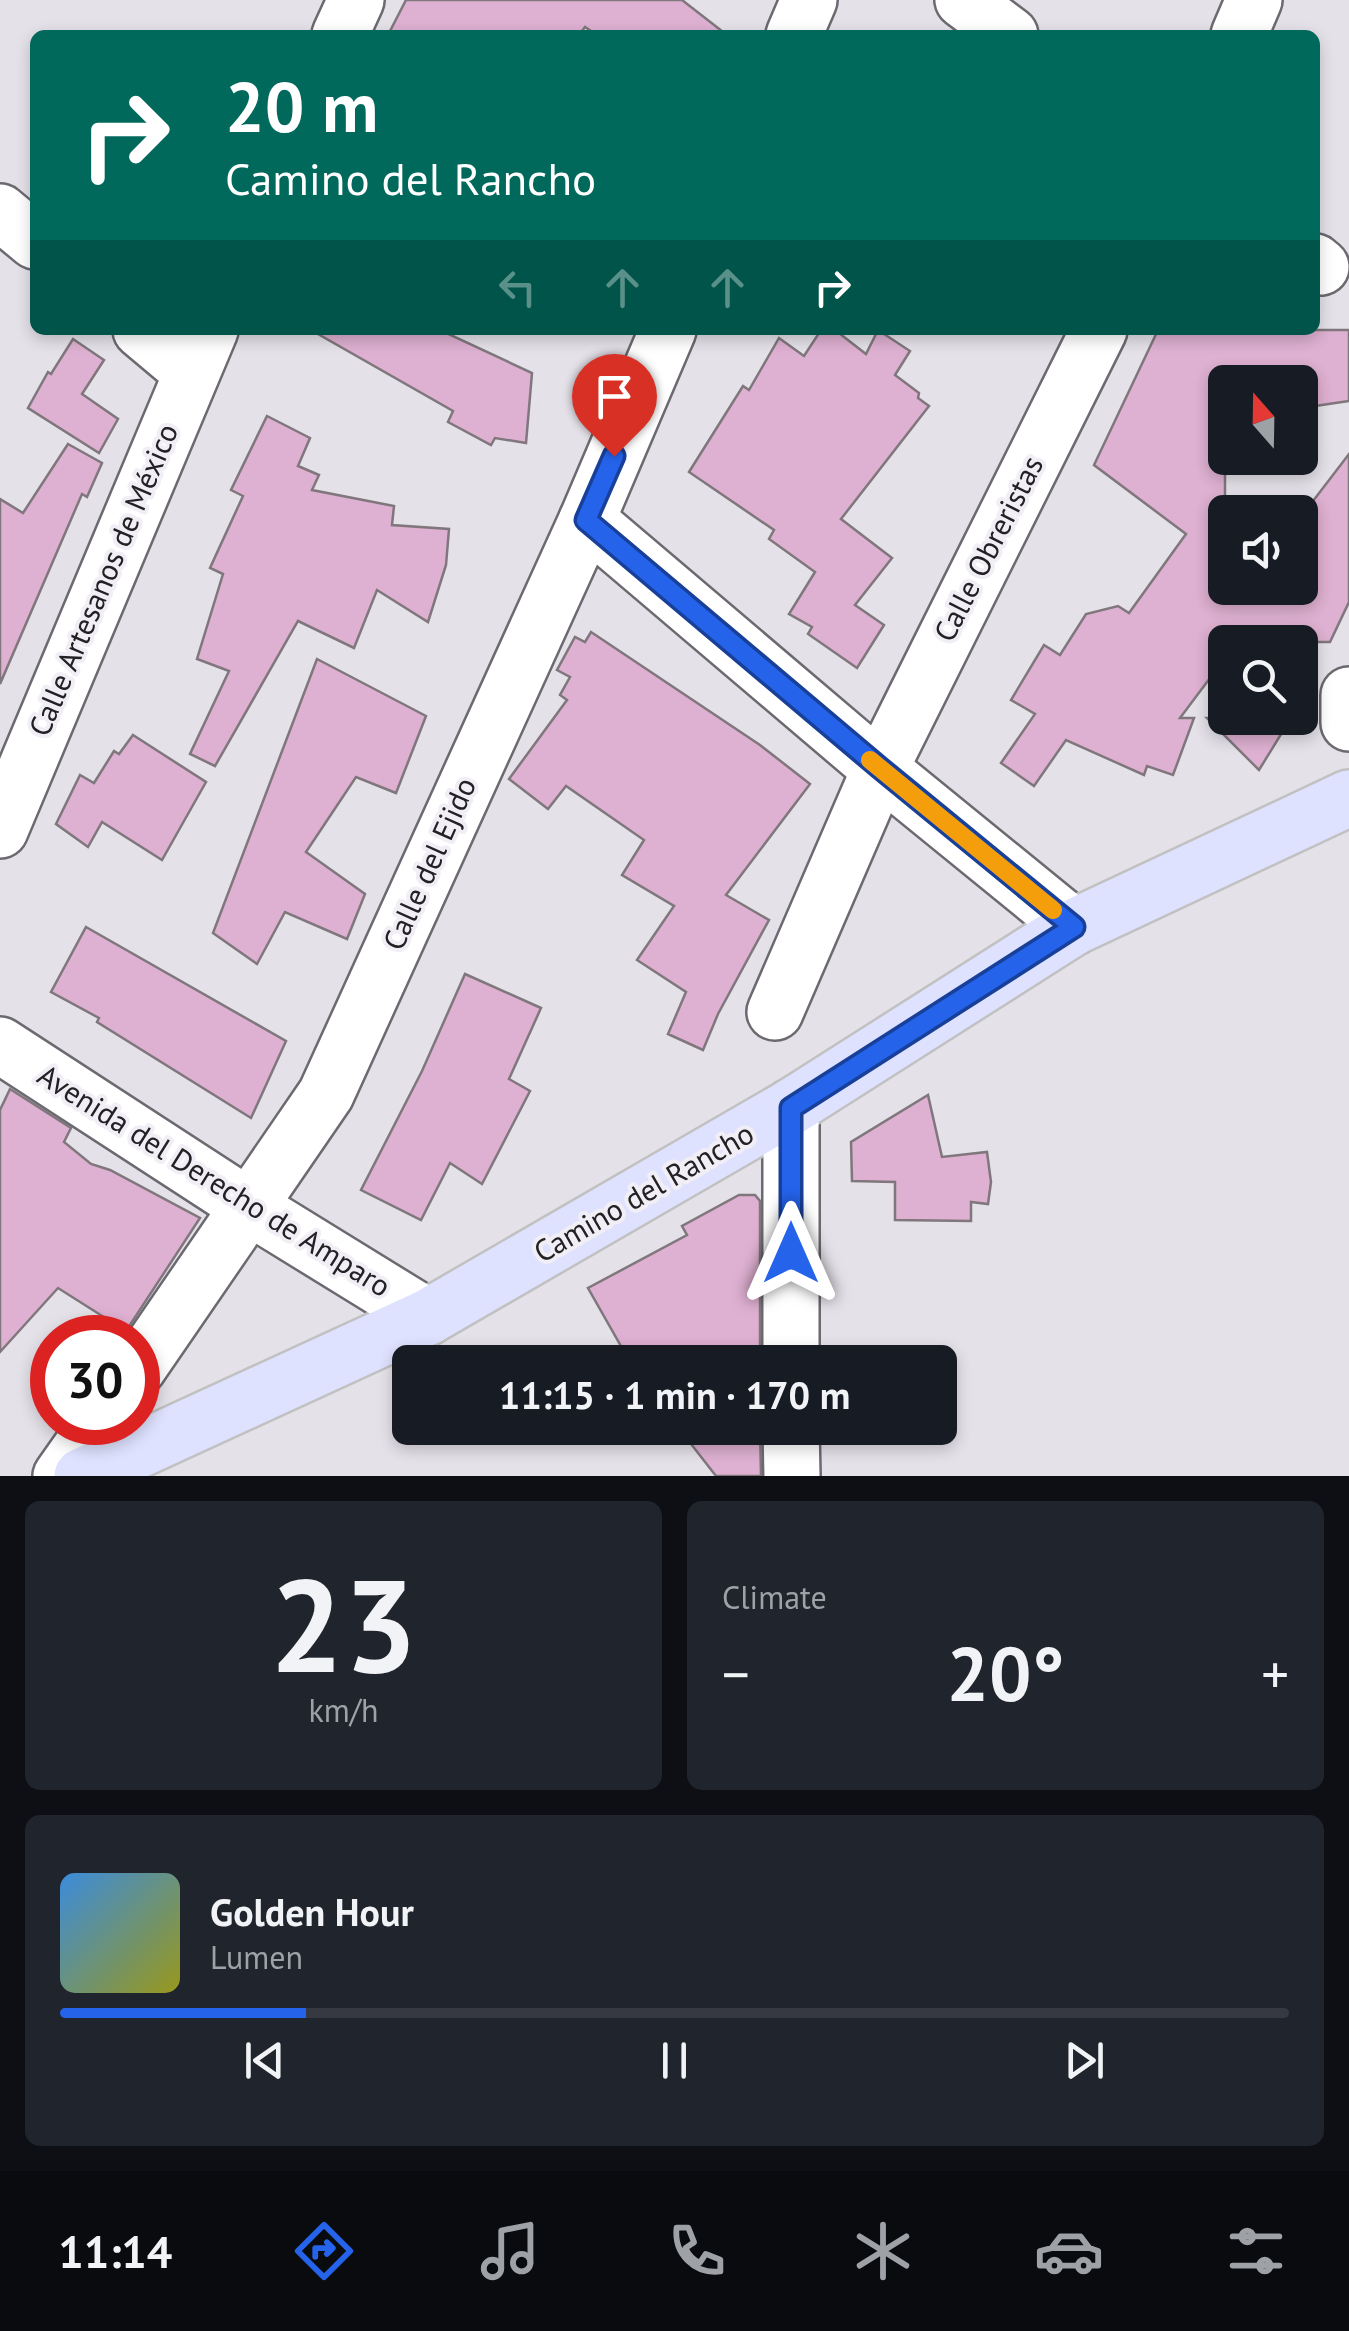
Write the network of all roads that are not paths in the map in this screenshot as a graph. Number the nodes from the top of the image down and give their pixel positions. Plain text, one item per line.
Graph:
1 (356, 0) edge
2 (808, 0) edge
3 (963, 0) edge
4 (1254, 0) edge
5 (342, 30) edge
6 (796, 30) edge
7 (1003, 30) edge
8 (1241, 30) edge
9 (0, 212) edge
10 (30, 237) edge
11 (155, 335) edge
12 (666, 335) edge
13 (1097, 335) edge
14 (200, 351) edge
15 (586, 520) junction
16 (1349, 694) edge
17 (1349, 723) edge
18 (880, 768) junction
19 (1349, 798) edge
20 (0, 830) edge
21 (1074, 927) junction
22 (776, 1012) dead end
23 (0, 1045) edge
24 (791, 1108) junction
25 (251, 1208) junction
26 (428, 1317) junction
27 (160, 1337) edge
28 (791, 1345) edge
29 (83, 1445) edge
30 (792, 1445) edge
31 (62, 1476) edge
32 (82, 1476) edge
33 (792, 1476) edge

1 - 5 street
2 - 6 street
3 - 7 street
4 - 8 street
9 - 10 street
11 - 14 street
12 - 15 street, Calle del Ejido
13 - 18 street, Calle Obreristas
14 - 20 street, Calle Artesanos de México
15 - 18 street
15 - 25 street, Calle del Ejido
16 - 17 street
18 - 21 street
18 - 22 street, Calle Obreristas
19 - 21 main road, Camino del Rancho
21 - 24 main road, Camino del Rancho
23 - 25 street, Avenida del Derecho de Amparo
24 - 26 main road, Camino del Rancho
24 - 28 street
25 - 26 street, Avenida del Derecho de Amparo
25 - 27 street, Calle del Ejido
26 - 32 main road, Camino del Rancho
29 - 31 street
30 - 33 street

